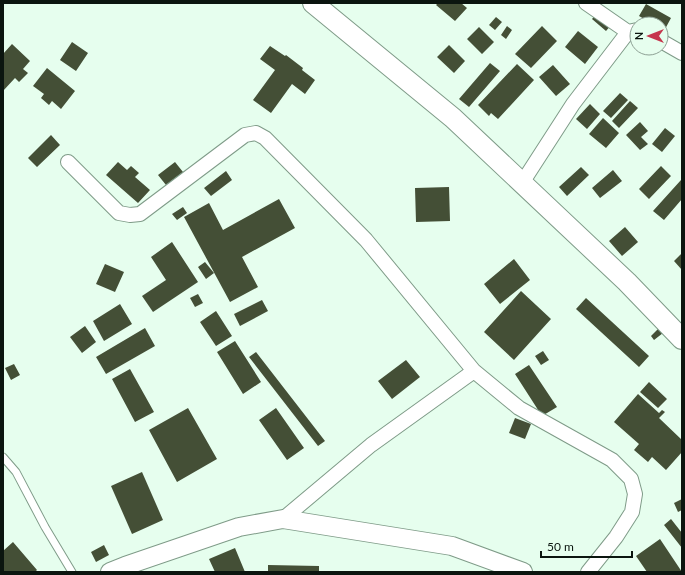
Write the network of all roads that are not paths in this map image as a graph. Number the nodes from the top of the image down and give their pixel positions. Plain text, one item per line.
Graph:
1 (313, 3) edge
2 (586, 3) edge
3 (629, 29) edge
4 (629, 36) edge
5 (669, 46) edge
6 (682, 53) edge
7 (68, 162) dead end
8 (522, 183) junction
9 (682, 339) edge
10 (474, 371) junction
11 (3, 457) edge
12 (283, 519) junction
13 (122, 570) edge
14 (72, 572) edge
15 (523, 572) edge
16 (588, 572) edge

1 - 8 main road
2 - 3 street
4 - 8 street
5 - 6 street
7 - 10 street
8 - 9 main road
10 - 12 street
10 - 16 street
11 - 14 lane
12 - 13 street
12 - 15 street

